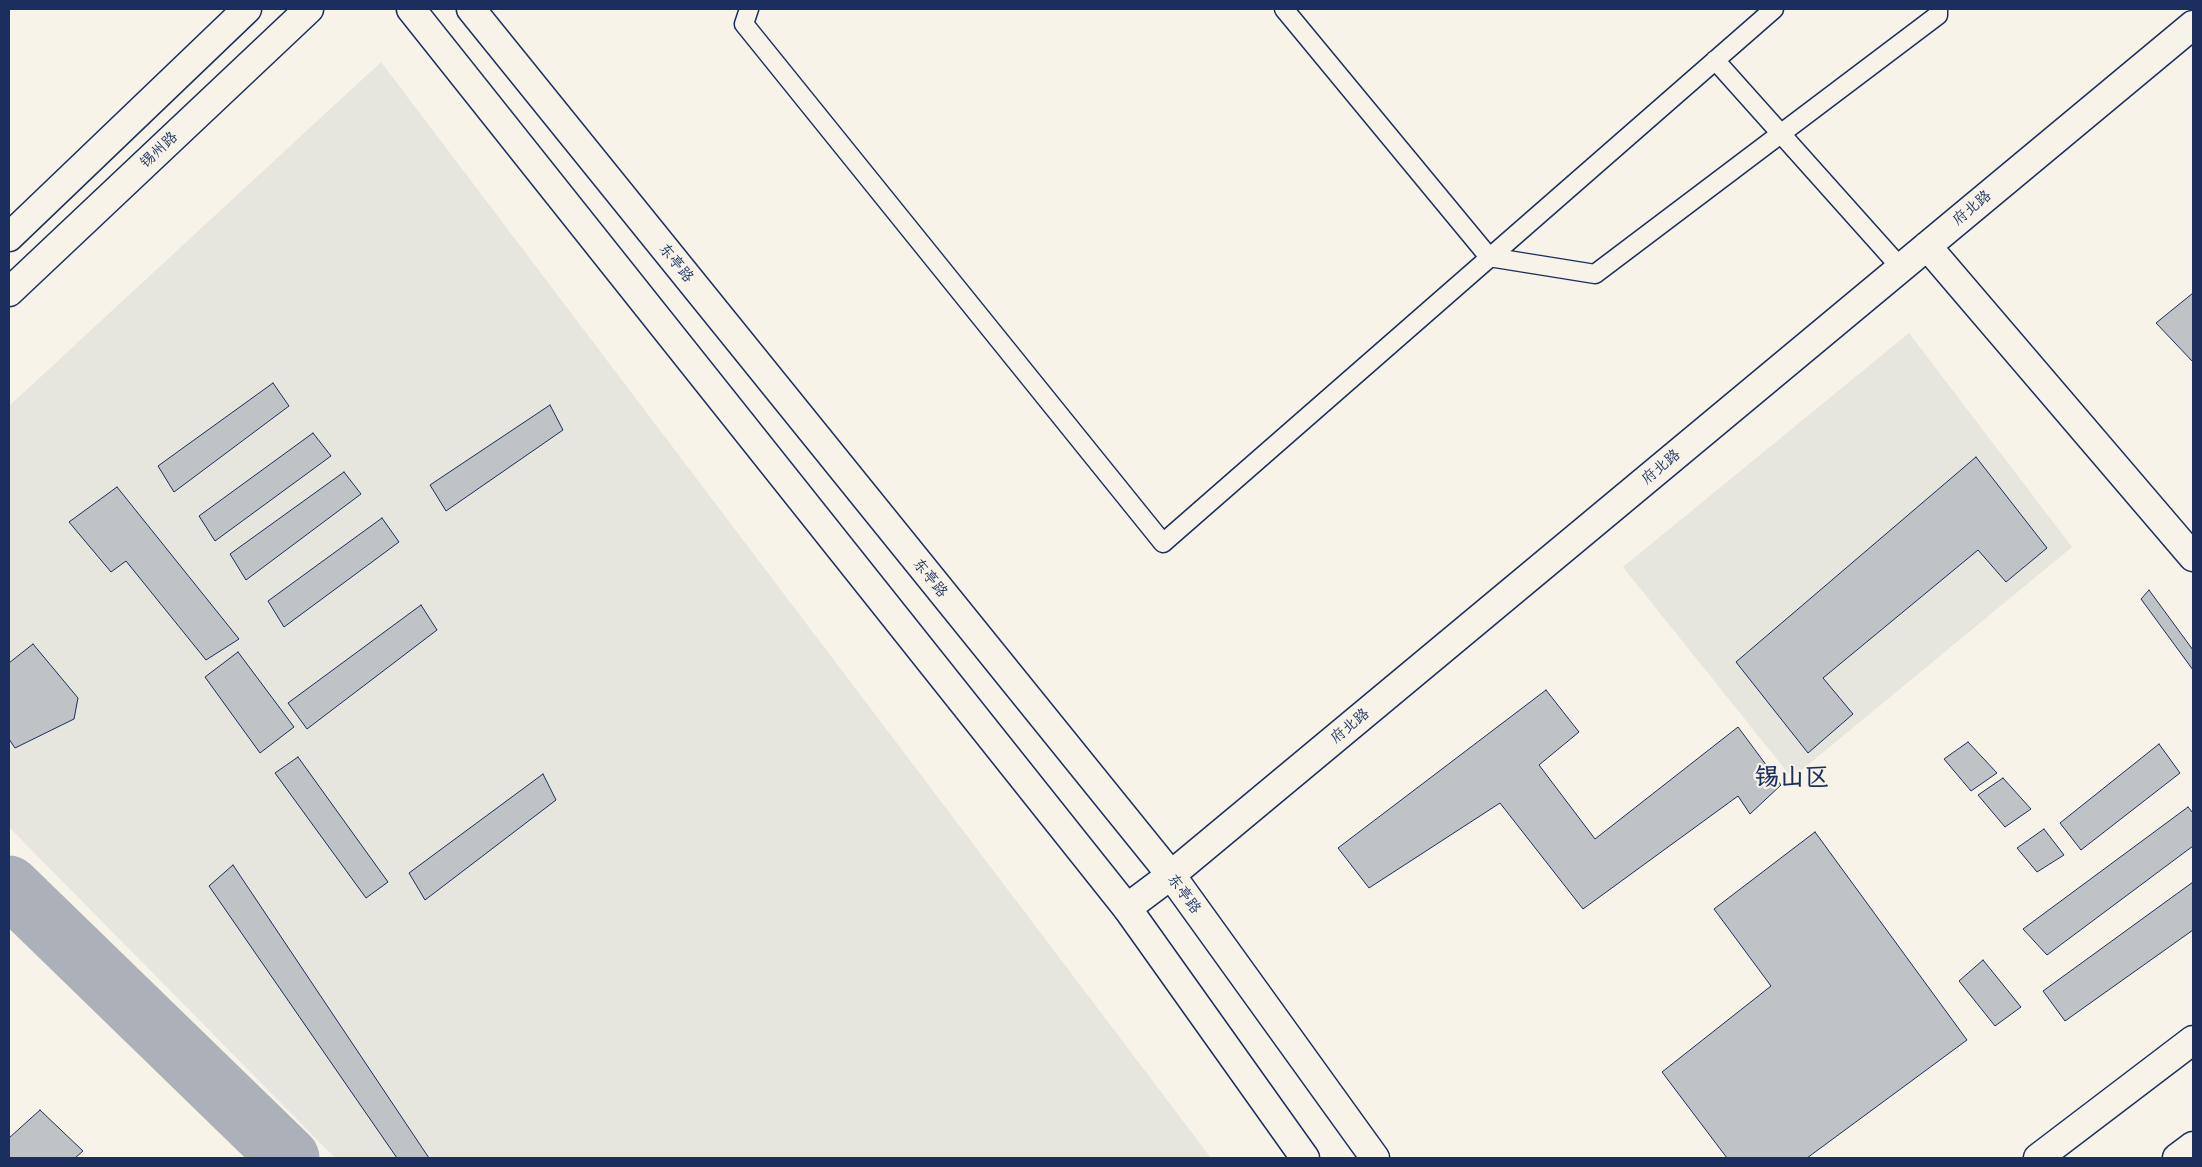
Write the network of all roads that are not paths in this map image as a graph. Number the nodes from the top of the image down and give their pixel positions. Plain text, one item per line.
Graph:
1 (247, 9) edge
2 (309, 9) edge
3 (411, 9) edge
4 (471, 9) edge
5 (749, 9) edge
6 (1284, 9) edge
7 (1774, 9) edge
8 (1938, 9) edge
9 (2193, 25) edge
10 (1715, 60) junction
11 (1781, 134) junction
12 (9, 237) edge
13 (1927, 246) junction
14 (1490, 257) junction
15 (1901, 268) junction
16 (9, 292) edge
17 (2193, 557) edge
18 (1171, 875) junction
19 (1128, 908) junction
20 (2193, 1040) edge
21 (2193, 1146) edge
22 (1305, 1158) edge
23 (1375, 1158) edge
24 (2038, 1158) edge
25 (2177, 1158) edge

1 - 12 main road
2 - 16 main road, 锡州路
3 - 19 main road
4 - 18 main road, 东亭路
5 - 14 lane
6 - 14 lane
7 - 10 lane
8 - 11 lane
9 - 13 main road, 府北路
10 - 11 lane
10 - 14 lane
11 - 14 lane
11 - 15 lane
13 - 15 main road, 府北路
13 - 17 main road
15 - 18 main road, 府北路
18 - 19 main road, 府北路
18 - 23 main road, 东亭路
19 - 22 main road
20 - 24 main road
21 - 25 main road

